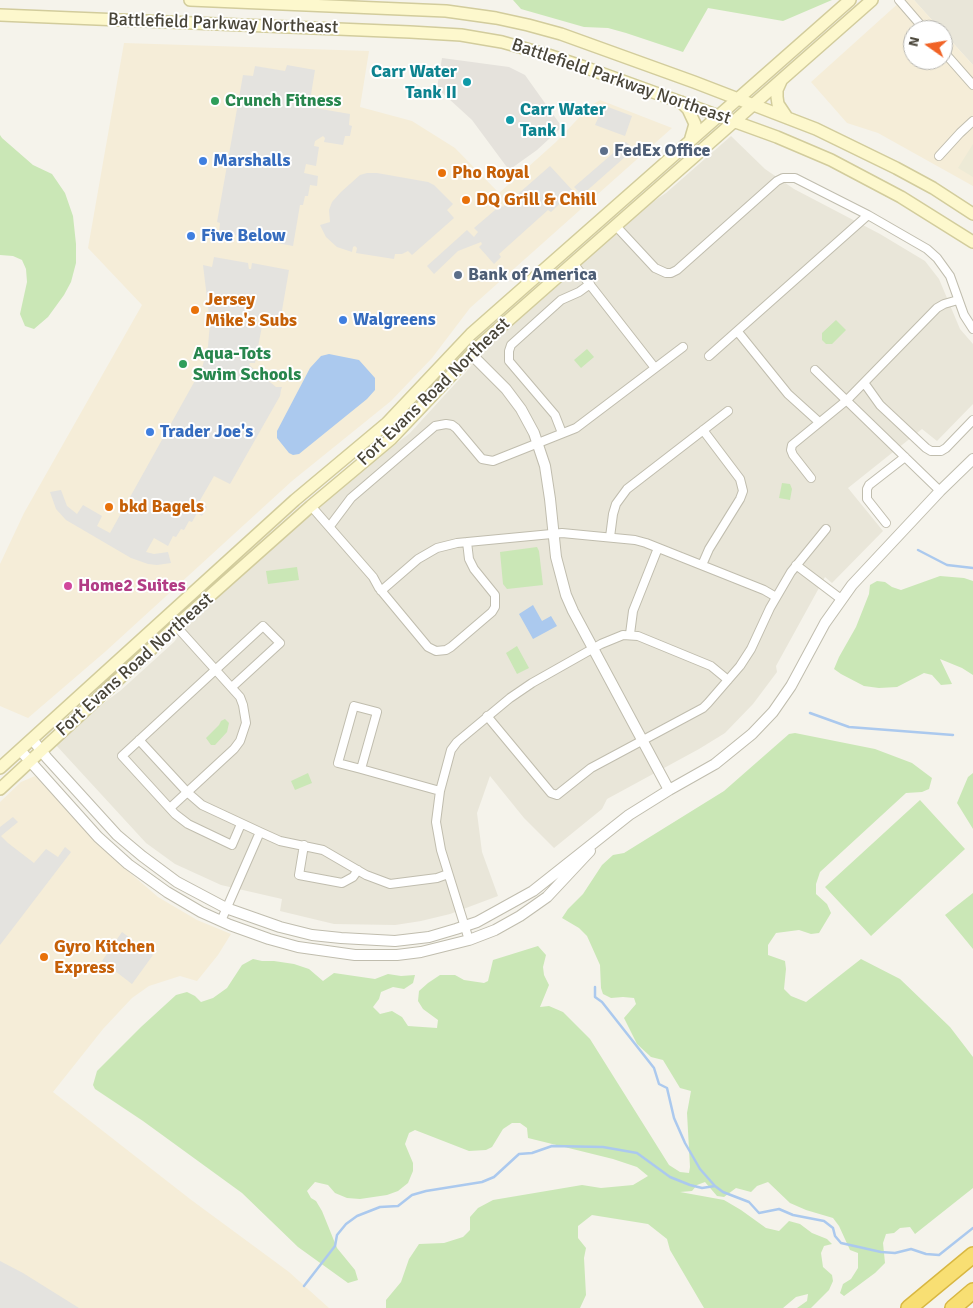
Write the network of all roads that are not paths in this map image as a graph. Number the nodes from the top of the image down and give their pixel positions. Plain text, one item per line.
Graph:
1 (190, 0) edge
2 (850, 0) edge
3 (872, 0) edge
4 (898, 0) edge
5 (382, 4) edge
6 (0, 15) edge
7 (916, 20) edge
8 (953, 62) edge
9 (782, 80) junction
10 (973, 85) edge
11 (739, 98) junction
12 (680, 101) junction
13 (754, 104) junction
14 (720, 115) junction
15 (786, 116) junction
16 (973, 120) edge
17 (735, 121) junction
18 (690, 141) junction
19 (939, 156) dead end
20 (973, 214) edge
21 (868, 215) junction
22 (616, 225) junction
23 (973, 242) edge
24 (573, 264) junction
25 (590, 284) junction
26 (958, 300) junction
27 (973, 330) edge
28 (738, 332) junction
29 (683, 347) dead end
30 (471, 354) junction
31 (709, 356) dead end
32 (655, 368) junction
33 (815, 370) dead end
34 (865, 384) junction
35 (847, 400) junction
36 (728, 411) dead end
37 (973, 420) edge
38 (819, 422) junction
39 (703, 430) junction
40 (562, 433) junction
41 (537, 442) junction
42 (905, 457) junction
43 (973, 459) edge
44 (811, 478) dead end
45 (940, 491) junction
46 (311, 506) junction
47 (886, 523) dead end
48 (330, 526) junction
49 (826, 529) dead end
50 (554, 534) junction
51 (610, 537) junction
52 (467, 542) junction
53 (658, 548) junction
54 (702, 565) junction
55 (796, 565) junction
56 (381, 591) junction
57 (776, 597) junction
58 (841, 600) junction
59 (176, 626) junction
60 (630, 634) junction
61 (593, 648) junction
62 (216, 670) junction
63 (728, 680) junction
64 (232, 687) junction
65 (487, 716) junction
66 (32, 739) junction
67 (139, 740) junction
68 (642, 740) junction
69 (20, 750) junction
70 (41, 750) junction
71 (29, 761) junction
72 (0, 768) edge
73 (361, 769) junction
74 (0, 789) edge
75 (669, 790) junction
76 (187, 792) junction
77 (440, 792) junction
78 (170, 808) junction
79 (241, 824) junction
80 (260, 832) junction
81 (606, 833) junction
82 (304, 845) junction
83 (358, 870) junction
84 (448, 874) junction
85 (226, 908) junction
86 (221, 921) junction
87 (465, 926) junction
88 (469, 940) junction
89 (973, 1255) edge
90 (973, 1291) edge
91 (909, 1308) edge
92 (953, 1308) edge

1 - 5 main road, Battlefield Parkway Northeast
2 - 11 main road, Fort Evans Road Northeast
3 - 9 main road, Fort Evans Road Northeast
4 - 7 street
5 - 11 main road, Battlefield Parkway Northeast
6 - 12 main road, Battlefield Parkway Northeast
8 - 10 street
9 - 13 main road, Fort Evans Road Northeast
9 - 15 main road
11 - 13 main road, Battlefield Parkway Northeast
11 - 14 main road, Fort Evans Road Northeast
12 - 14 main road, Battlefield Parkway Northeast
12 - 18 main road
13 - 15 main road, Battlefield Parkway Northeast
13 - 17 main road, Fort Evans Road Northeast
14 - 17 main road, Battlefield Parkway Northeast
14 - 18 main road, Fort Evans Road Northeast
15 - 20 main road, Battlefield Parkway Northeast
16 - 19 street
17 - 22 main road, Fort Evans Road Northeast
17 - 23 main road, Battlefield Parkway Northeast
18 - 66 main road, Fort Evans Road Northeast
21 - 22 street
21 - 26 street
21 - 28 street
22 - 24 main road, Fort Evans Road Northeast
24 - 25 street
24 - 30 main road, Fort Evans Road Northeast
25 - 32 street
25 - 40 street
26 - 27 street
26 - 34 street
28 - 31 street
28 - 38 street
29 - 32 street
30 - 41 street
30 - 46 main road, Fort Evans Road Northeast
32 - 40 street
33 - 35 street
34 - 35 street
34 - 37 street
35 - 38 street
35 - 42 street
36 - 39 street
38 - 44 street
39 - 51 street
39 - 54 street
40 - 41 street
41 - 48 street
41 - 50 street
42 - 45 street
42 - 47 street
43 - 45 street
45 - 58 street
46 - 48 street
46 - 59 main road, Fort Evans Road Northeast
48 - 56 street
49 - 55 street
50 - 51 street
50 - 52 street
50 - 61 street
51 - 53 street
52 - 56 street
52 - 56 street
53 - 54 street
53 - 60 street
54 - 57 street
55 - 57 street
55 - 58 street
57 - 63 street
58 - 75 street
59 - 62 street
59 - 70 main road, Fort Evans Road Northeast
60 - 61 street
60 - 63 street
61 - 65 street
61 - 68 street
62 - 64 street
62 - 64 street
62 - 67 street
63 - 68 street
64 - 76 street
65 - 68 street
65 - 77 street
66 - 69 main road, Fort Evans Road Northeast
66 - 70 street
67 - 76 street
67 - 78 street
68 - 75 street
69 - 71 street
69 - 72 main road, Fort Evans Road Northeast
70 - 71 main road, Fort Evans Road Northeast
70 - 85 street
71 - 74 main road, Fort Evans Road Northeast
71 - 86 street
73 - 73 street
73 - 77 street
75 - 81 street
76 - 78 street
76 - 79 street
77 - 84 street
78 - 79 street
79 - 80 street
80 - 82 street
80 - 85 street
81 - 87 street
81 - 88 street
82 - 83 street
82 - 83 street
83 - 84 street
84 - 87 street
85 - 86 street
85 - 87 street
86 - 88 street
87 - 88 street
89 - 91 highway
90 - 92 highway

